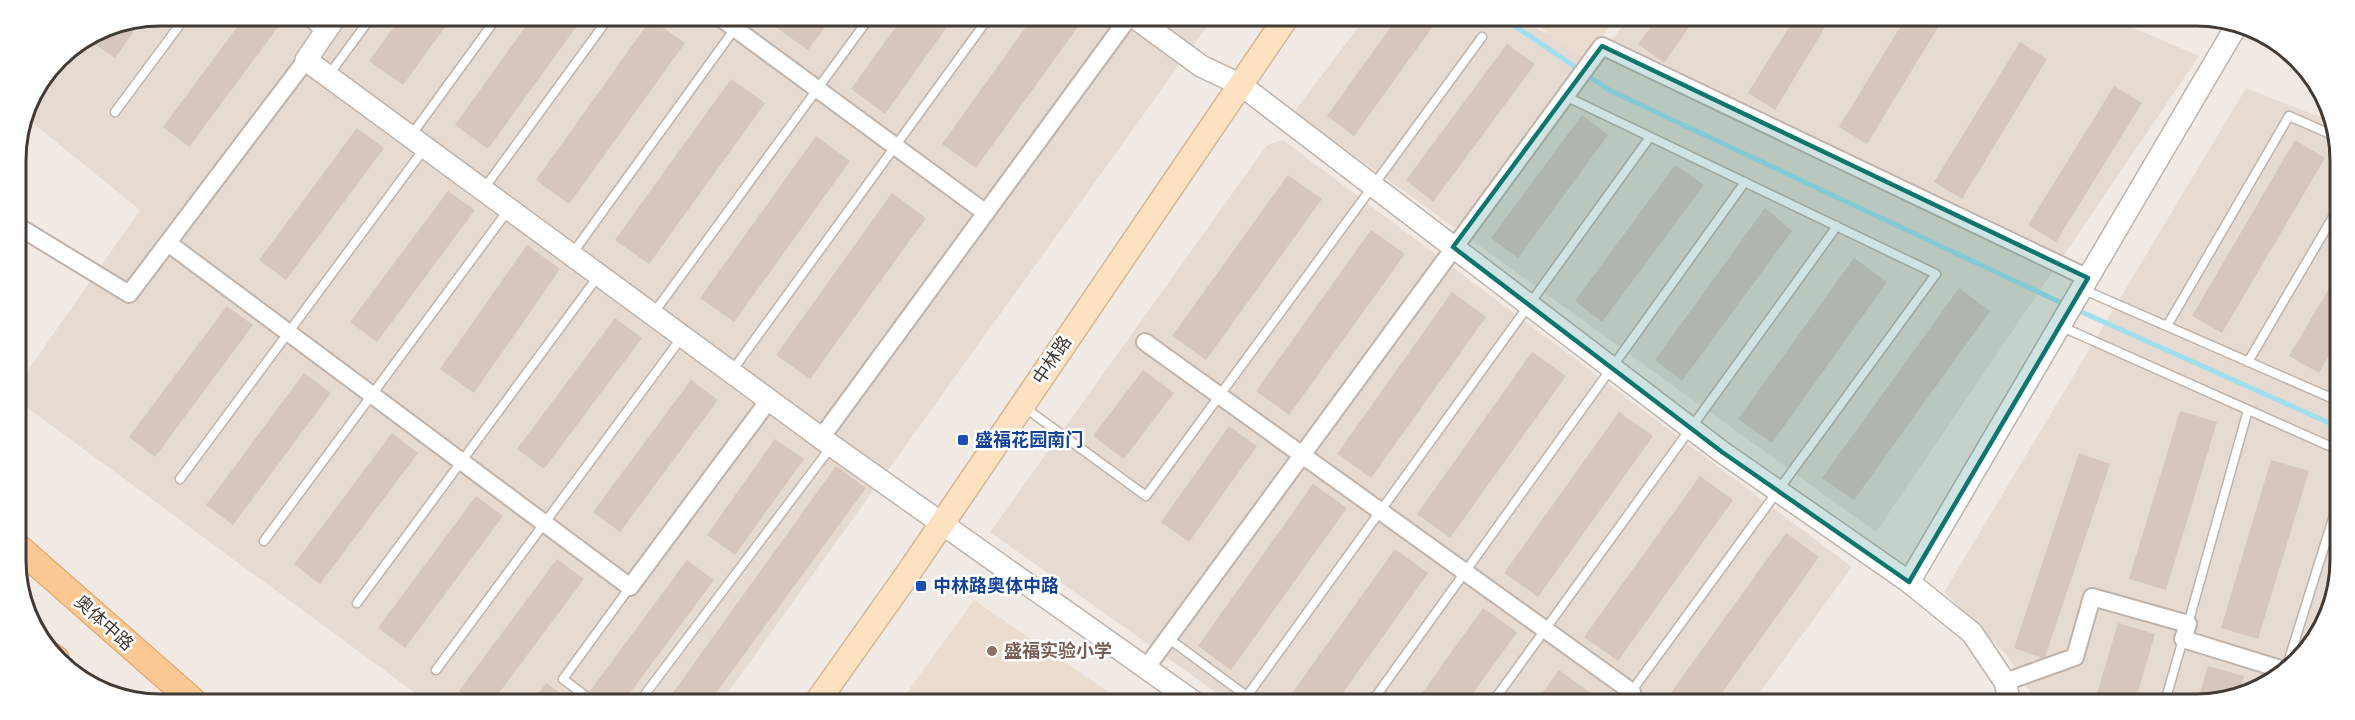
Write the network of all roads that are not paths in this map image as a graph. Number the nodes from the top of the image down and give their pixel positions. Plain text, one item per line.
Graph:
1 (179, 26) edge
2 (330, 26) edge
3 (364, 26) edge
4 (492, 26) edge
5 (603, 26) edge
6 (738, 26) edge
7 (744, 26) edge
8 (863, 26) edge
9 (982, 26) edge
10 (1122, 26) edge
11 (1146, 26) edge
12 (1281, 26) edge
13 (2233, 31) edge
14 (1482, 37) dead end
15 (306, 60) junction
16 (328, 76) junction
17 (1241, 85) junction
18 (817, 89) junction
19 (1563, 95) junction
20 (115, 112) dead end
21 (2327, 133) edge
22 (1650, 137) junction
23 (418, 142) junction
24 (895, 146) junction
25 (1745, 182) junction
26 (1373, 186) junction
27 (483, 190) junction
28 (509, 209) junction
29 (986, 213) junction
30 (2330, 222) edge
31 (1837, 226) junction
32 (26, 231) edge
33 (168, 243) junction
34 (1453, 247) junction
35 (572, 255) junction
36 (599, 275) junction
37 (2074, 301) junction
38 (1529, 304) junction
39 (653, 315) junction
40 (2168, 326) junction
41 (288, 333) junction
42 (682, 336) junction
43 (1145, 342) dead end
44 (2248, 362) junction
45 (1610, 367) junction
46 (731, 372) junction
47 (372, 395) junction
48 (1220, 396) junction
49 (2330, 397) edge
50 (769, 400) junction
51 (1021, 405) junction
52 (2248, 410) junction
53 (1691, 428) junction
54 (826, 442) junction
55 (2330, 446) edge
56 (1301, 454) junction
57 (461, 462) junction
58 (180, 479) dead end
59 (1778, 491) junction
60 (1380, 511) junction
61 (941, 522) junction
62 (544, 524) junction
63 (2330, 528) edge
64 (264, 541) dead end
65 (26, 553) edge
66 (1464, 571) junction
67 (1909, 582) junction
68 (630, 587) junction
69 (357, 603) dead end
70 (1545, 630) junction
71 (2185, 632) junction
72 (1168, 638) junction
73 (2290, 655) edge
74 (1146, 668) junction
75 (2275, 668) edge
76 (436, 670) dead end
77 (2005, 682) junction
78 (185, 694) edge
79 (582, 694) edge
80 (645, 694) edge
81 (823, 694) edge
82 (1183, 694) edge
83 (1244, 694) edge
84 (1248, 694) edge
85 (1377, 694) edge
86 (1499, 694) edge
87 (1622, 694) edge
88 (1630, 694) edge
89 (2008, 694) edge
90 (2167, 694) edge

1 - 20 lane
2 - 15 street
3 - 16 lane
4 - 23 lane
5 - 27 lane
6 - 35 lane
7 - 18 street
8 - 18 lane
9 - 24 lane
10 - 29 street
11 - 17 street
12 - 17 main road, 中林路
13 - 37 street
14 - 26 lane
15 - 16 street
15 - 33 street
16 - 23 street
17 - 26 street
17 - 51 main road, 中林路
18 - 24 street
18 - 39 lane
19 - 22 lane
19 - 34 street
19 - 37 street
21 - 40 lane
22 - 25 lane
22 - 38 lane
23 - 27 street
23 - 41 lane
24 - 29 street
24 - 46 lane
25 - 31 lane
25 - 45 lane
26 - 34 street
26 - 48 lane
27 - 28 street
28 - 35 street
28 - 47 lane
29 - 54 street
30 - 44 lane
31 - 53 lane
31 - 59 lane
32 - 33 street
33 - 41 street
34 - 38 street
34 - 56 street
35 - 36 street
36 - 39 street
36 - 57 lane
37 - 40 lane
37 - 52 lane
37 - 67 street
38 - 45 street
38 - 60 lane
39 - 42 street
40 - 44 lane
41 - 47 street
41 - 58 lane
42 - 46 street
42 - 62 lane
43 - 48 street
44 - 49 lane
45 - 53 street
45 - 66 lane
46 - 50 street
47 - 57 street
47 - 64 lane
48 - 51 lane
48 - 56 street
50 - 54 street
50 - 68 street
51 - 61 main road, 中林路
52 - 55 lane
52 - 71 lane
53 - 59 street
53 - 70 lane
54 - 61 street
54 - 80 lane
56 - 60 street
56 - 72 street
57 - 62 street
57 - 69 lane
59 - 67 street
59 - 88 lane
60 - 66 street
60 - 84 lane
61 - 74 street
61 - 81 main road, 中林路
62 - 68 street
62 - 76 lane
63 - 73 lane
65 - 78 main road, 奥体中路
66 - 70 street
66 - 85 lane
67 - 77 street
68 - 79 lane
70 - 86 lane
70 - 87 street
71 - 75 street
71 - 77 street
71 - 90 lane
72 - 74 street
72 - 83 lane
74 - 82 street
77 - 89 street

